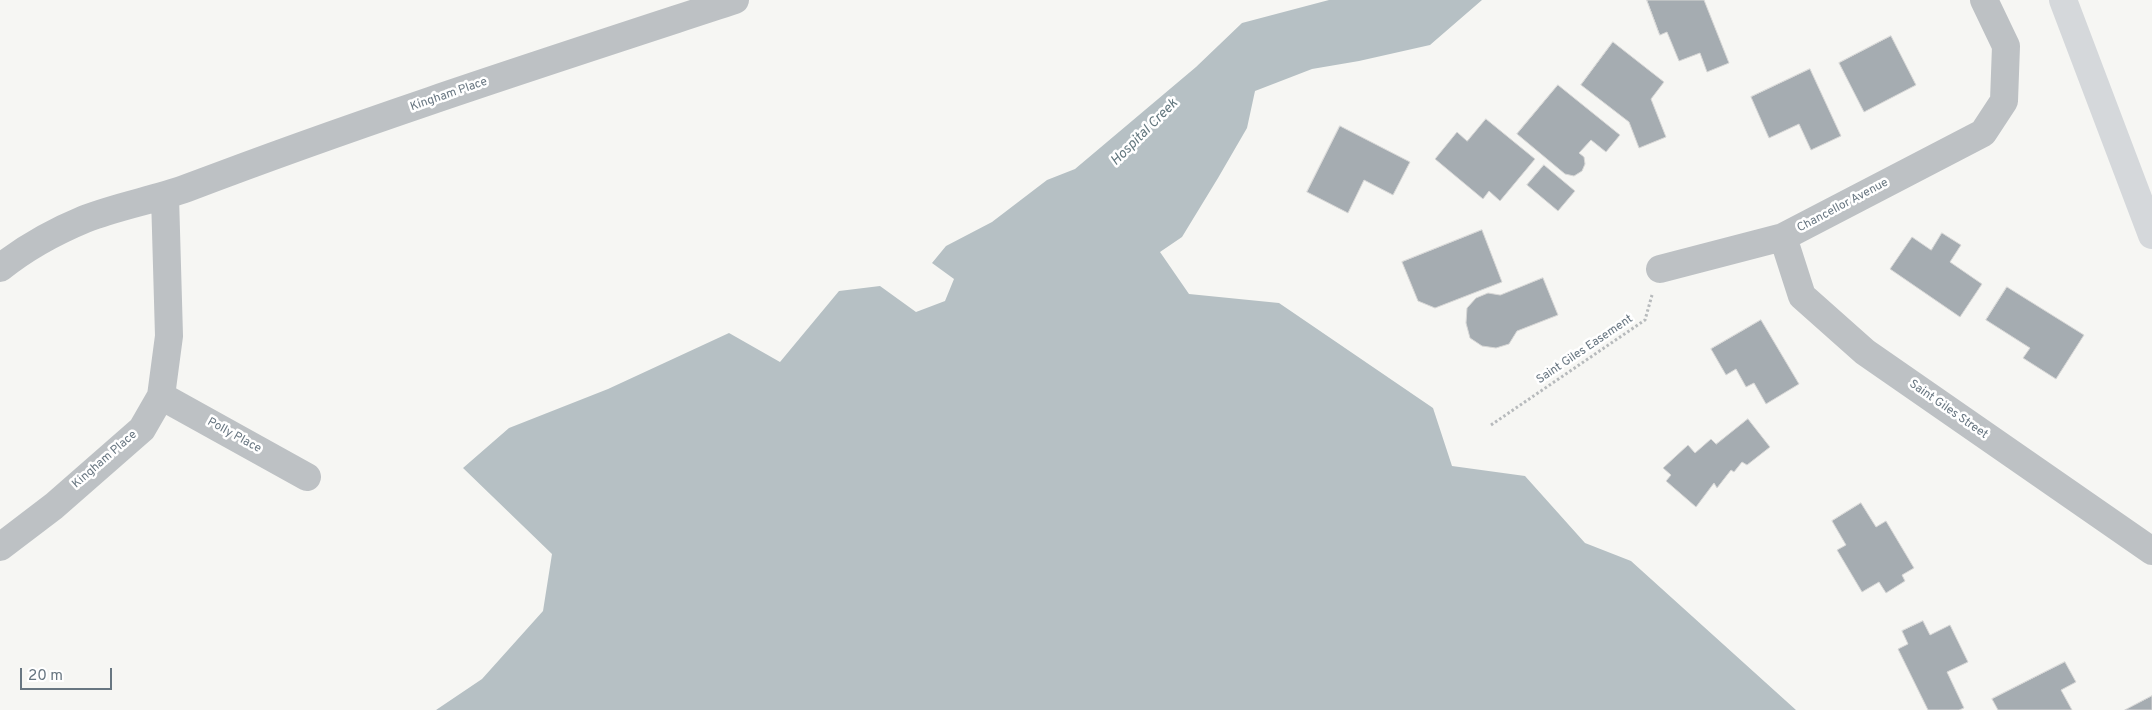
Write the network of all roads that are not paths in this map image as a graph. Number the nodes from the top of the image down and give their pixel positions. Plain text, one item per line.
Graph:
1 (736, 0) edge
2 (1984, 0) edge
3 (2063, 0) edge
4 (164, 196) junction
5 (2152, 234) edge
6 (1783, 237) junction
7 (0, 268) edge
8 (1660, 269) road end
9 (161, 396) junction
10 (307, 477) dead end
11 (0, 547) edge
12 (2152, 551) edge

1 - 4 street, Kingham Place
2 - 6 street, Chancellor Avenue
3 - 5 highway
4 - 7 street, Kingham Place
4 - 9 street, Kingham Place
6 - 8 street, Chancellor Avenue
6 - 12 street, Saint Giles Street
9 - 10 street, Polly Place
9 - 11 street, Kingham Place

